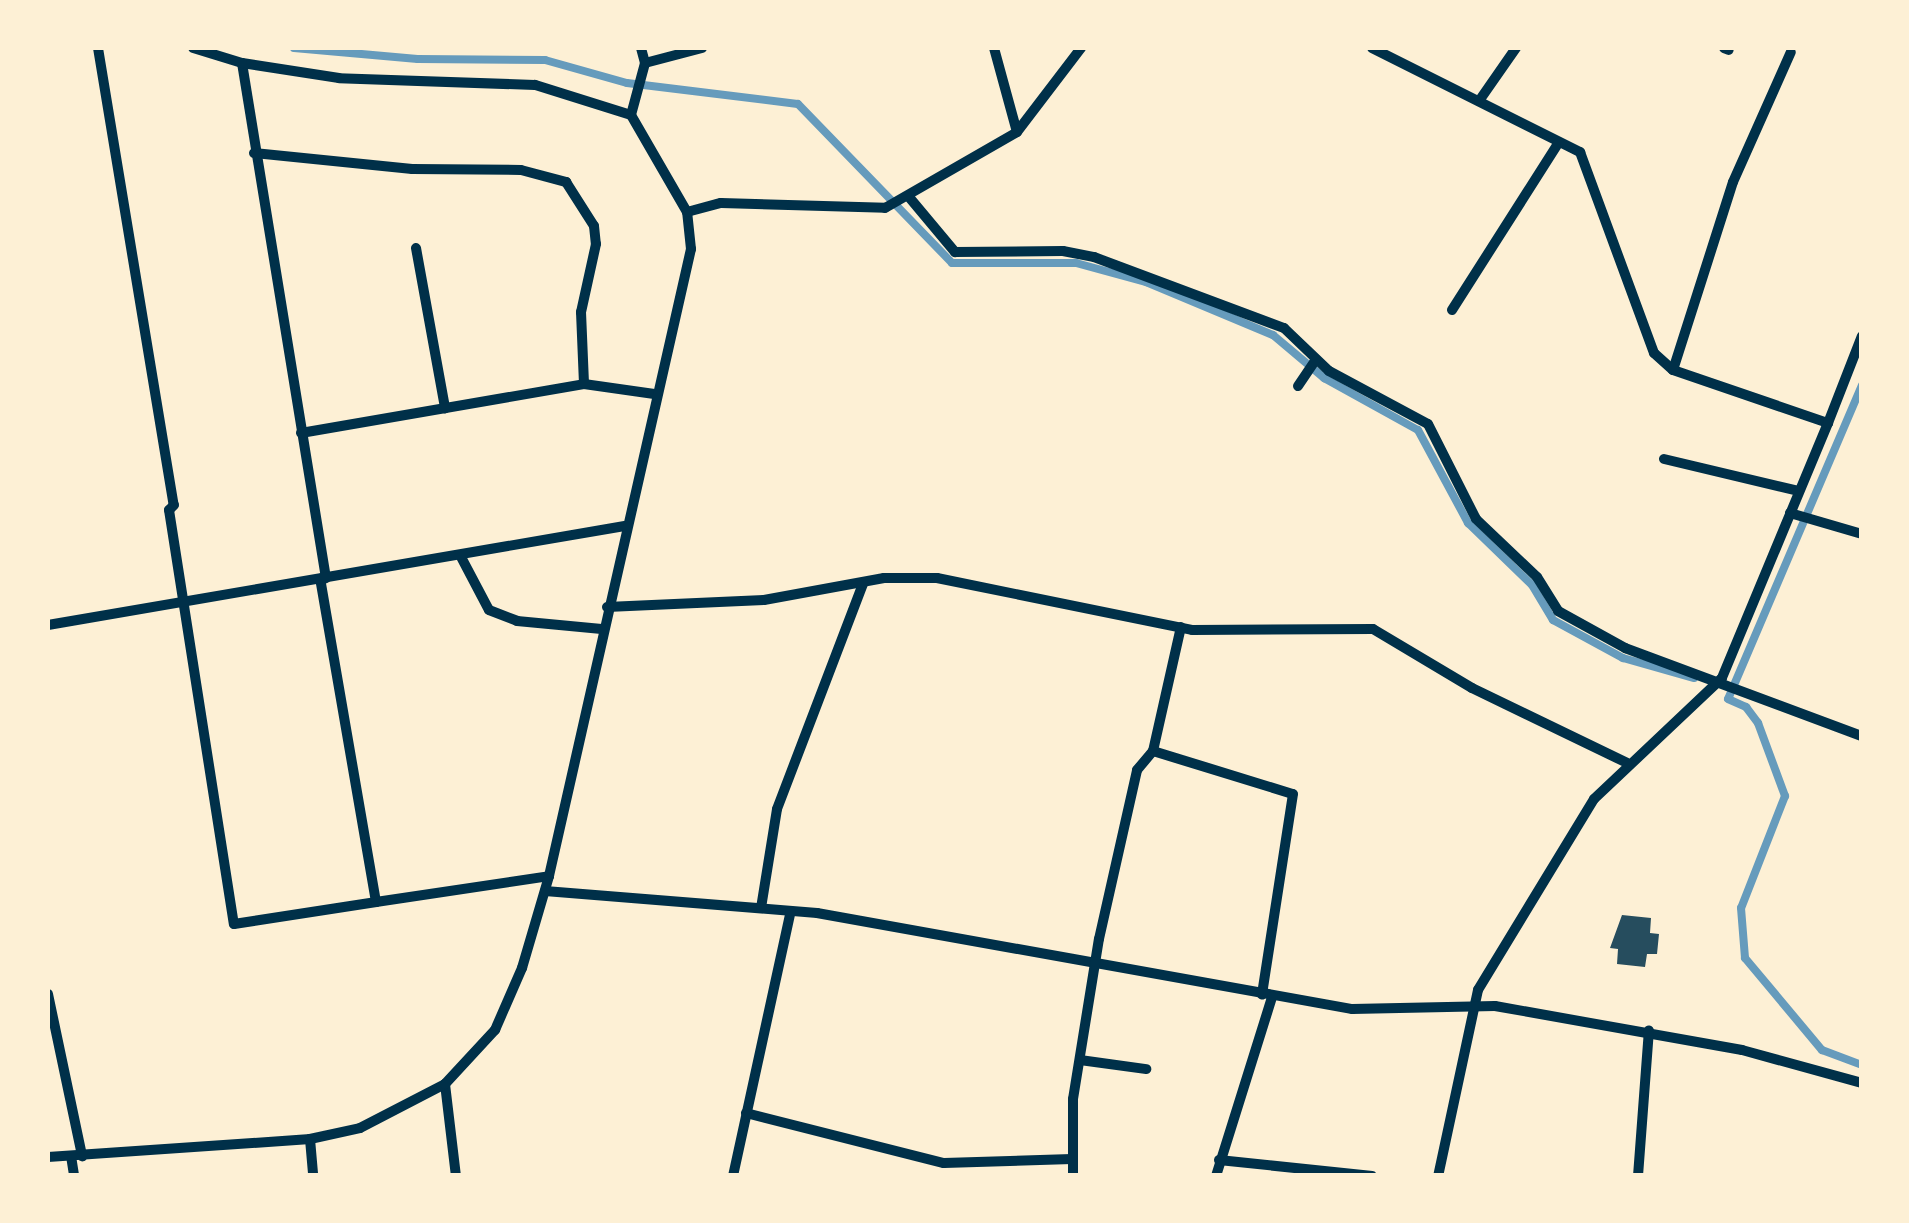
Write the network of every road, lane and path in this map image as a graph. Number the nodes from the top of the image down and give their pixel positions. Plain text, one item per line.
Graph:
1 (98, 48) edge
2 (193, 48) edge
3 (641, 48) edge
4 (702, 48) edge
5 (994, 48) edge
6 (1080, 48) edge
7 (1372, 48) edge
8 (1516, 48) edge
9 (1791, 52) dead end
10 (242, 63) junction
11 (644, 70) junction
12 (1479, 101) junction
13 (634, 110) junction
14 (1017, 132) junction
15 (1559, 142) junction
16 (254, 153) junction
17 (909, 197) junction
18 (687, 212) junction
19 (416, 248) dead end
20 (1452, 310) dead end
21 (1862, 336) edge
22 (1316, 359) junction
23 (1673, 370) junction
24 (584, 384) junction
25 (1298, 386) dead end
26 (654, 394) junction
27 (445, 408) junction
28 (1828, 423) junction
29 (302, 433) junction
30 (1664, 459) dead end
31 (1798, 492) junction
32 (1792, 513) junction
33 (625, 526) junction
34 (1862, 534) edge
35 (460, 555) junction
36 (323, 579) junction
37 (863, 584) junction
38 (184, 600) junction
39 (607, 606) junction
40 (48, 625) edge
41 (1181, 627) junction
42 (602, 629) junction
43 (1719, 684) junction
44 (1862, 736) edge
45 (1153, 751) junction
46 (1627, 763) junction
47 (549, 876) junction
48 (545, 891) junction
49 (376, 902) junction
50 (761, 908) junction
51 (791, 912) junction
52 (1097, 960) junction
53 (48, 994) edge
54 (1267, 996) junction
55 (1475, 1010) junction
56 (1650, 1030) junction
57 (1080, 1060) junction
58 (1146, 1069) dead end
59 (1862, 1083) edge
60 (446, 1084) junction
61 (746, 1112) junction
62 (310, 1139) junction
63 (76, 1156) junction
64 (48, 1158) edge
65 (1072, 1159) junction
66 (1219, 1160) junction
67 (74, 1176) edge
68 (313, 1176) edge
69 (456, 1176) edge
70 (733, 1176) edge
71 (1073, 1176) edge
72 (1216, 1176) edge
73 (1372, 1176) edge
74 (1438, 1176) edge
75 (1638, 1176) edge

1 - 38 street
2 - 10 street
3 - 11 street
4 - 11 street
5 - 14 street
6 - 14 street
7 - 12 street
8 - 12 street
9 - 23 street
10 - 13 street
10 - 16 street
11 - 13 street
12 - 15 street
13 - 18 street
14 - 17 street
15 - 20 street
15 - 23 street
16 - 24 street
16 - 29 street
17 - 18 street
17 - 22 street
18 - 26 street
19 - 27 street
21 - 28 street
22 - 25 street
22 - 43 street
23 - 28 street
24 - 26 street
24 - 27 street
26 - 33 street
27 - 29 street
28 - 31 street
29 - 36 street
30 - 31 street
31 - 32 street
32 - 34 street
32 - 43 street
33 - 35 street
33 - 39 street
35 - 36 street
35 - 42 street
36 - 38 street
36 - 49 street
37 - 39 street
37 - 41 street
37 - 50 street
38 - 40 street
38 - 49 street
39 - 42 street
41 - 45 street
41 - 46 street
42 - 47 street
43 - 44 street
43 - 46 street
45 - 52 street
45 - 54 street
46 - 55 street
47 - 48 street
47 - 49 street
48 - 50 street
48 - 60 street
50 - 51 street
51 - 52 street
51 - 61 street
52 - 54 street
52 - 57 street
53 - 63 street
54 - 55 street
54 - 66 street
55 - 56 street
55 - 74 street
56 - 59 street
56 - 75 street
57 - 58 street
57 - 65 street
60 - 62 street
60 - 69 street
61 - 65 street
61 - 70 street
62 - 63 street
62 - 68 street
63 - 64 street
63 - 67 street
65 - 71 street
66 - 72 street
66 - 73 street

